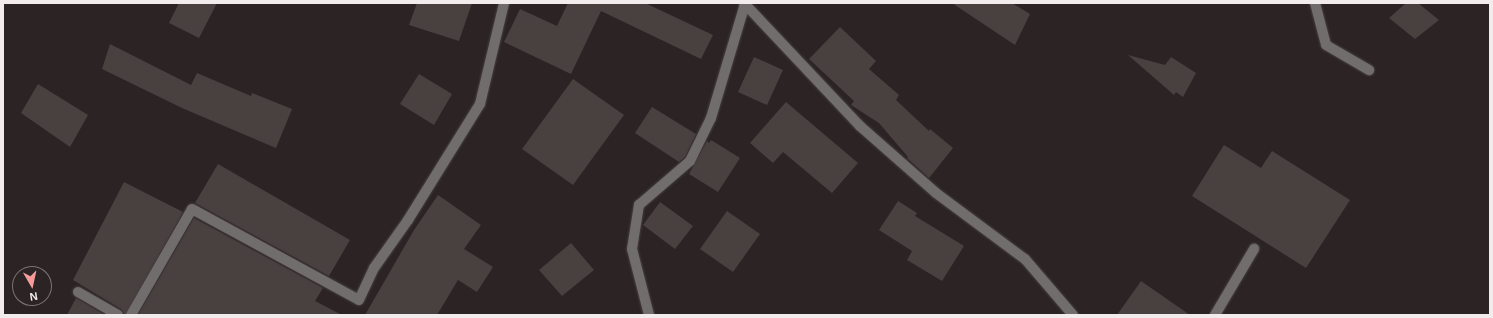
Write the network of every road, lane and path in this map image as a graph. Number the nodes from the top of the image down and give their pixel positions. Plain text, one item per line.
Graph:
1 (504, 3) edge
2 (1315, 3) edge
3 (745, 4) edge
4 (1369, 70) dead end
5 (1254, 249) dead end
6 (78, 292) dead end
7 (118, 315) edge
8 (130, 315) edge
9 (649, 315) edge
10 (1073, 315) edge
11 (1215, 315) edge

1 - 8 street
2 - 4 street
3 - 9 street
3 - 10 street
5 - 11 street
6 - 7 street

